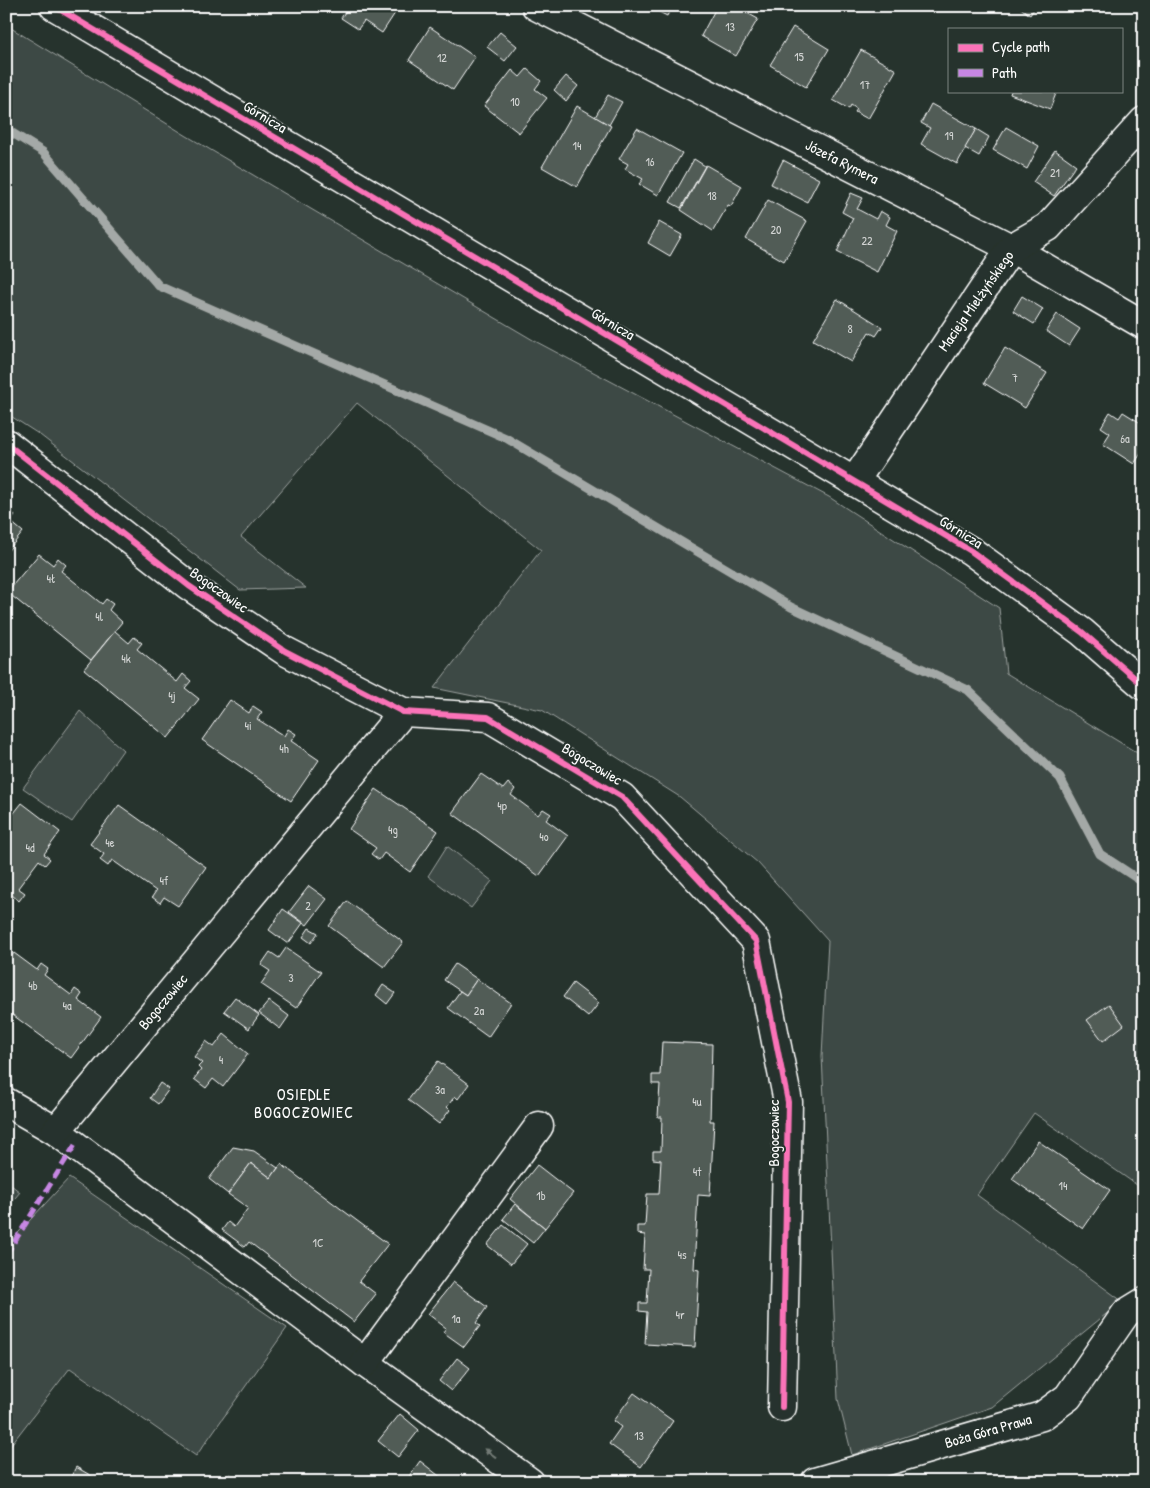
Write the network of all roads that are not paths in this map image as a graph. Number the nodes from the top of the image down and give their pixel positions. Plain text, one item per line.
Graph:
1 (54, 6) edge
2 (536, 6) edge
3 (1144, 121) edge
4 (1012, 248) junction
5 (1144, 325) edge
6 (6, 443) edge
7 (854, 482) junction
8 (1144, 686) edge
9 (403, 712) junction
10 (6, 1102) edge
11 (539, 1126) dead end
12 (56, 1131) junction
13 (1144, 1302) edge
14 (365, 1363) junction
15 (782, 1407) dead end
16 (530, 1482) edge
17 (815, 1482) edge

1 - 7 street, Górnicza
2 - 4 street, Józefa Rymera
3 - 4 street, Macieja Mielżyńskiego
4 - 5 street, Józefa Rymera
4 - 7 street, Macieja Mielżyńskiego
6 - 9 street, Bogoczowiec
7 - 8 street, Górnicza
9 - 12 street, Bogoczowiec
9 - 15 street, Bogoczowiec
10 - 12 street
11 - 14 street
12 - 14 street
13 - 17 street, Boża Góra Prawa
16 -> 14 street

